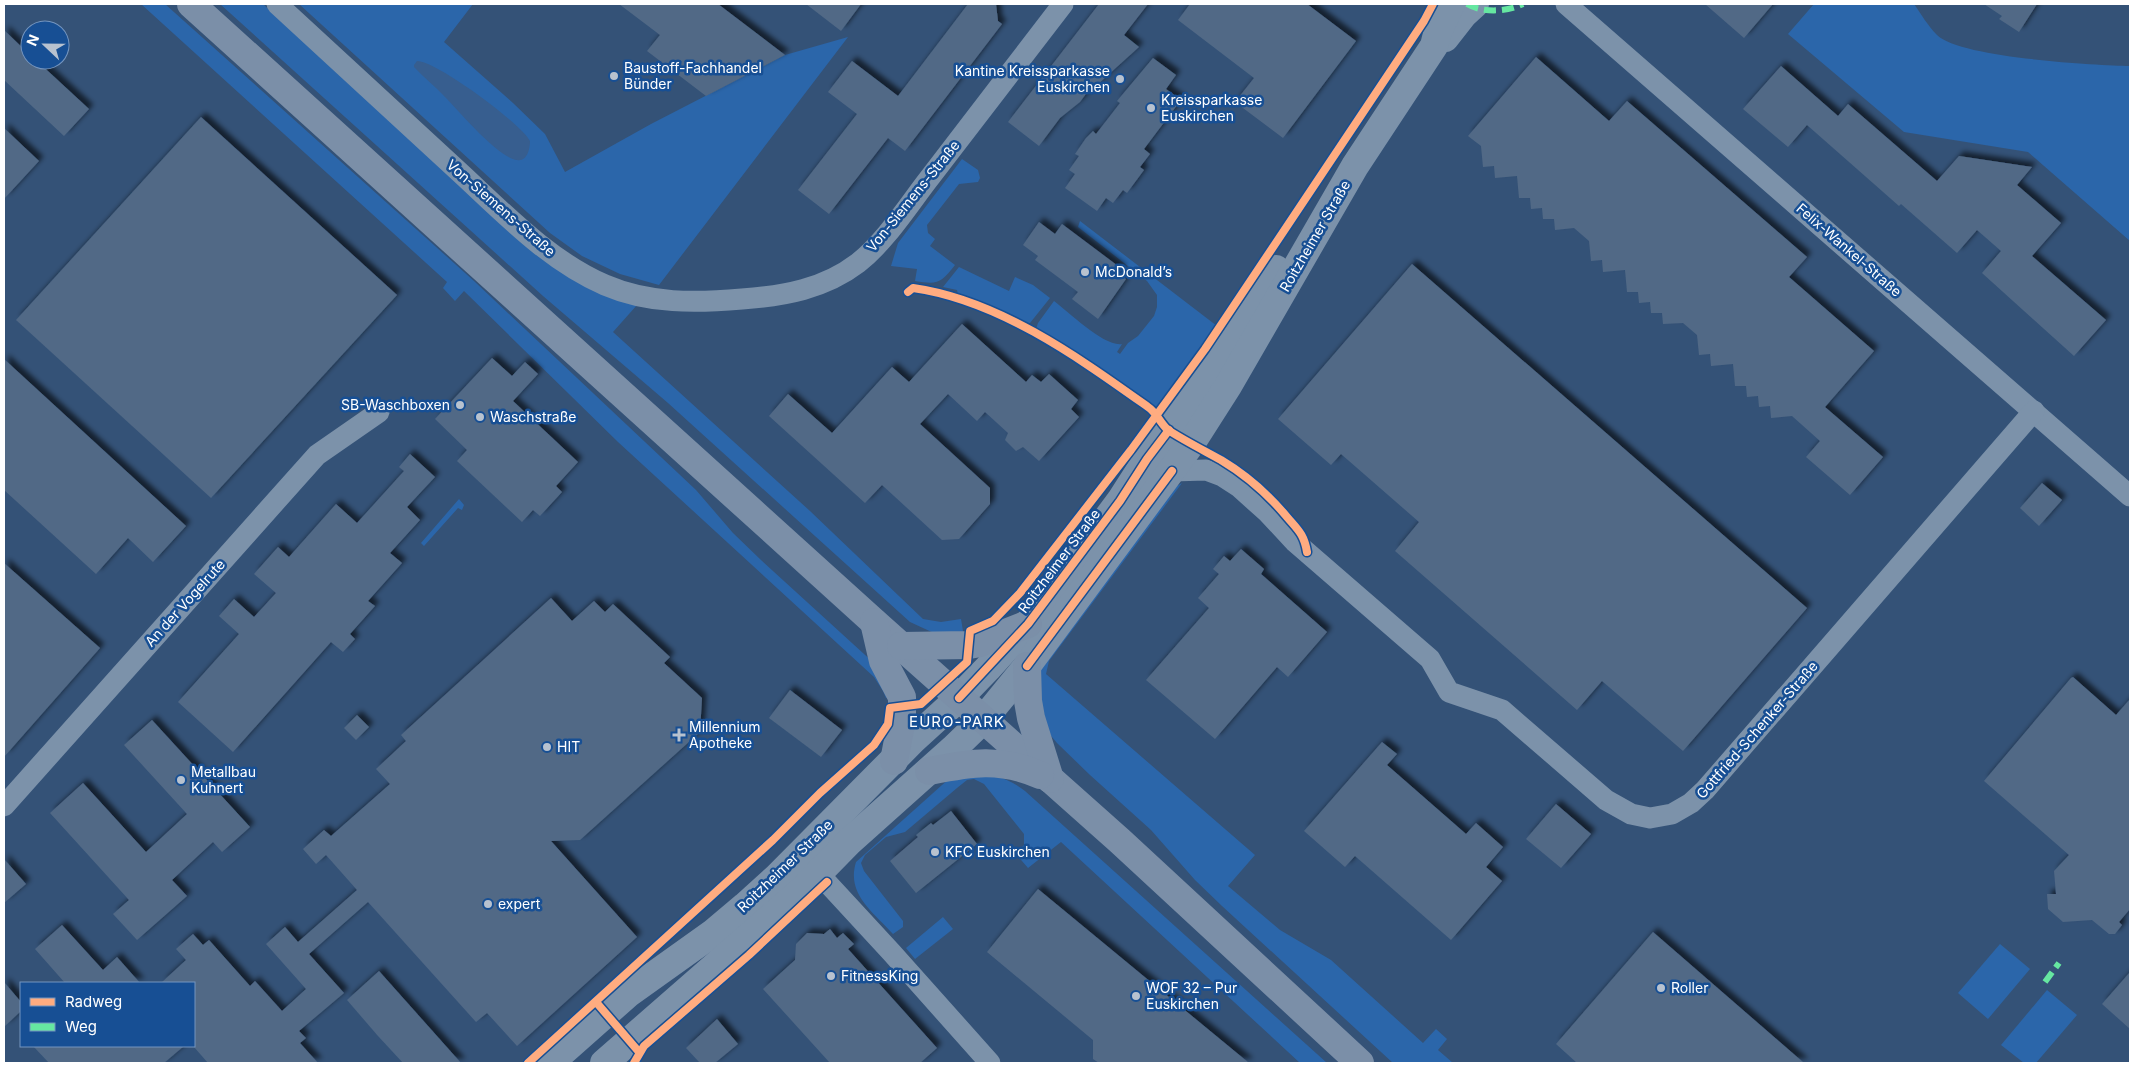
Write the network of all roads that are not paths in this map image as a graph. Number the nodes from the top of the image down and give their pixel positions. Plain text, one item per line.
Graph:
1 (190, 4) edge
2 (277, 4) edge
3 (1063, 4) edge
4 (1451, 4) edge
5 (1475, 4) edge
6 (1562, 4) edge
7 (1434, 46) junction
8 (1355, 166) junction
9 (2034, 411) junction
10 (379, 412) dead end
11 (1172, 471) junction
12 (2130, 496) edge
13 (874, 622) junction
14 (1028, 624) junction
15 (902, 646) junction
16 (1027, 666) junction
17 (959, 698) junction
18 (983, 720) junction
19 (894, 761) junction
20 (929, 771) junction
21 (1050, 779) junction
22 (4, 806) edge
23 (799, 853) junction
24 (818, 873) junction
25 (550, 1063) edge
26 (604, 1063) edge
27 (990, 1063) edge
28 (1360, 1063) edge

1 - 13 main road
2 - 3 street, Von-Siemens-Straße
4 - 7 street, Roitzheimer Straße
5 - 7 street, Roitzheimer Straße
6 - 9 street, Felix-Wankel-Straße
7 - 8 street, Roitzheimer Straße
8 - 11 street, Roitzheimer Straße
8 - 14 street, Roitzheimer Straße
9 - 11 street, Gottfried-Schenker-Straße
9 - 12 street, Felix-Wankel-Straße
10 - 22 street, An der Vogelrute
11 - 16 street, Roitzheimer Straße
13 - 15 main road
13 - 19 main road
14 - 15 main road
14 - 17 street, Roitzheimer Straße
15 - 17 main road
16 - 18 street, Roitzheimer Straße
16 - 21 main road
17 - 18 main road
17 - 19 street, Roitzheimer Straße
18 - 20 street, Roitzheimer Straße
18 - 21 main road
19 - 23 street, Roitzheimer Straße
20 - 21 main road
20 - 24 street, Roitzheimer Straße
21 - 28 main road
23 - 24 street
23 - 25 street, Roitzheimer Straße
24 - 26 street, Roitzheimer Straße
24 - 27 street

